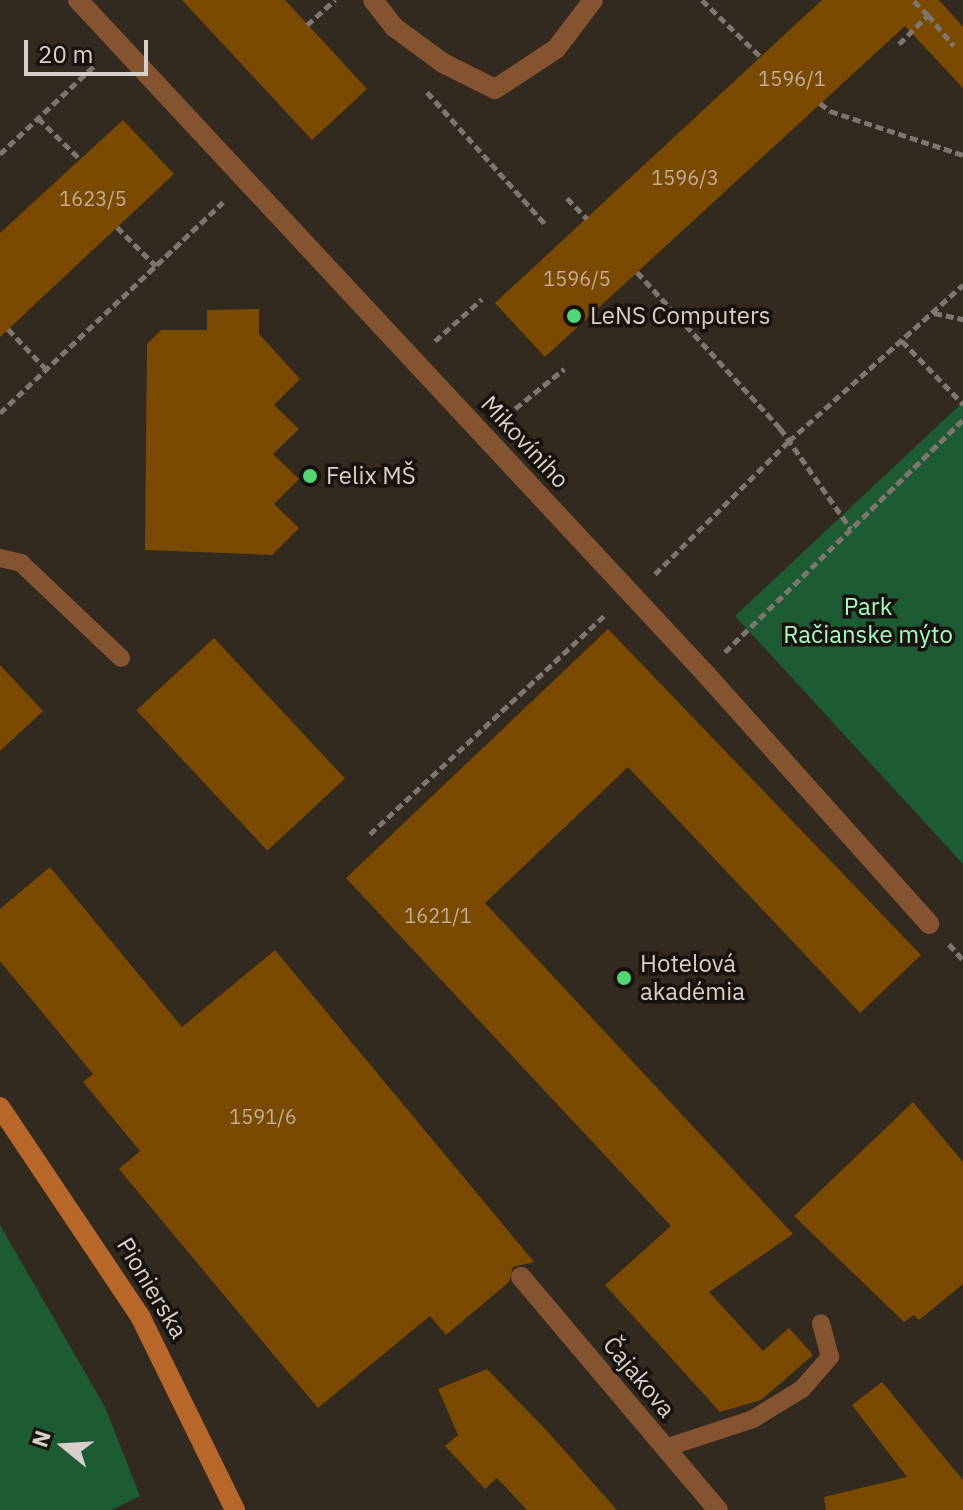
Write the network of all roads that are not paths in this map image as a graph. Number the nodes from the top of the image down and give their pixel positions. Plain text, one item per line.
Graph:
1 (78, 0) edge
2 (373, 0) edge
3 (593, 0) edge
4 (0, 558) edge
5 (121, 658) dead end
6 (929, 924) dead end
7 (0, 1107) edge
8 (521, 1277) dead end
9 (821, 1323) dead end
10 (665, 1448) junction
11 (235, 1510) edge
12 (718, 1510) edge

1 - 6 street, Mikovíniho
2 - 3 street
4 - 5 lane
7 - 11 street, Pionierska
8 - 10 street, Čajakova
9 - 10 lane
10 - 12 street, Čajakova

